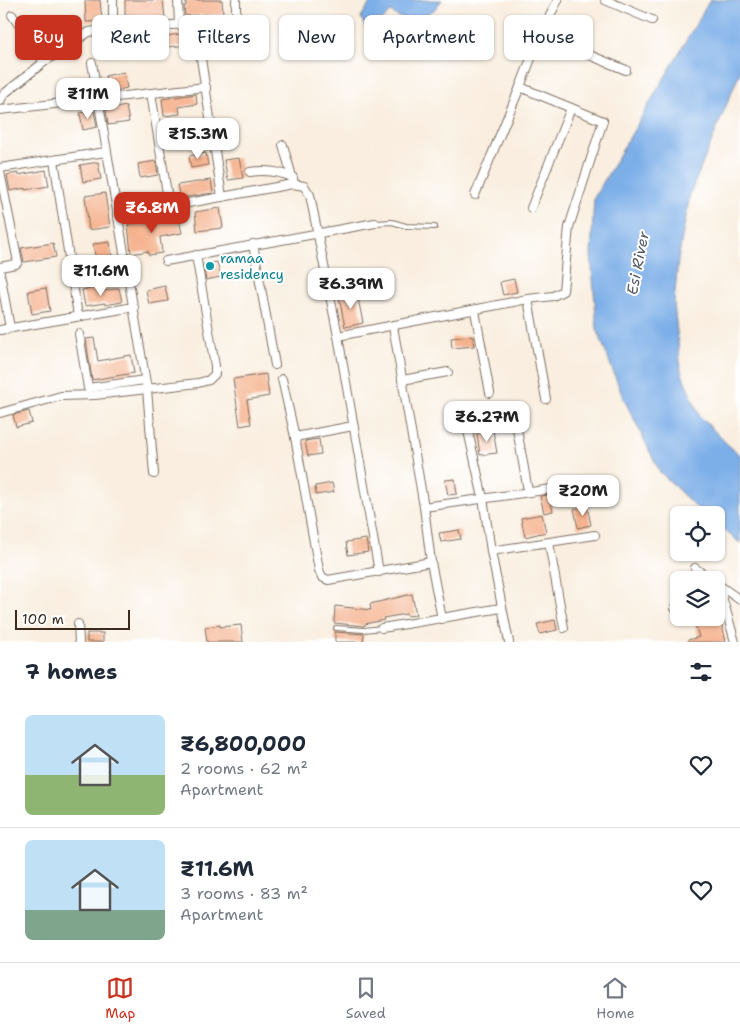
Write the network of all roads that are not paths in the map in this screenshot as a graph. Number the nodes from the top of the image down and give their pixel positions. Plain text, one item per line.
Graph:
1 (114, 0) edge
2 (178, 0) edge
3 (236, 0) edge
4 (558, 0) edge
5 (605, 0) edge
6 (12, 15) dead end
7 (114, 15) edge
8 (236, 15) edge
9 (550, 15) edge
10 (652, 20) dead end
11 (169, 25) edge
12 (179, 25) joint
13 (92, 31) edge
14 (593, 57) edge
15 (201, 60) edge
16 (530, 60) edge
17 (44, 62) junction
18 (92, 63) dead end
19 (626, 70) dead end
20 (206, 87) junction
21 (520, 87) junction
22 (151, 93) junction
23 (98, 99) junction
24 (0, 101) edge
25 (572, 108) junction
26 (0, 110) edge
27 (283, 145) dead end
28 (106, 152) junction
29 (54, 160) junction
30 (0, 168) edge
31 (0, 172) edge
32 (250, 172) dead end
33 (293, 181) junction
34 (475, 195) dead end
35 (222, 197) junction
36 (169, 206) junction
37 (531, 208) dead end
38 (117, 216) junction
39 (375, 223) joint
40 (435, 227) dead end
41 (317, 232) junction
42 (253, 244) junction
43 (196, 255) junction
44 (166, 262) dead end
45 (0, 267) edge
46 (0, 273) edge
47 (384, 280) dead end
48 (328, 290) junction
49 (528, 299) junction
50 (134, 306) junction
51 (475, 311) junction
52 (78, 316) junction
53 (393, 326) junction
54 (10, 328) junction
55 (0, 330) edge
56 (79, 334) dead end
57 (338, 336) junction
58 (275, 366) dead end
59 (448, 372) dead end
60 (145, 380) junction
61 (282, 380) dead end
62 (402, 380) junction
63 (147, 389) junction
64 (490, 393) dead end
65 (546, 399) dead end
66 (0, 413) edge
67 (466, 422) dead end
68 (353, 426) junction
69 (517, 429) dead end
70 (295, 436) junction
71 (154, 474) dead end
72 (587, 484) dead end
73 (528, 491) junction
74 (483, 498) junction
75 (424, 506) junction
76 (595, 535) dead end
77 (549, 543) junction
78 (491, 551) junction
79 (431, 562) junction
80 (694, 568) dead end
81 (698, 571) edge
82 (379, 572) junction
83 (725, 596) edge
84 (740, 600) edge
85 (725, 606) edge
86 (501, 608) junction
87 (442, 619) junction
88 (78, 624) dead end
89 (336, 628) dead end
90 (382, 628) joint
91 (564, 628) dead end
92 (79, 642) edge
93 (508, 642) edge
94 (735, 642) edge

1 - 7 street
2 - 12 street
3 - 8 street
4 - 9 street
5 - 10 street
6 - 17 street
11 - 12 street
13 - 17 street
14 - 19 street
15 - 20 street
16 - 21 street
17 - 24 street
18 - 23 street
20 - 22 street
20 - 35 street
21 - 25 street
21 - 34 street
22 - 23 street
22 - 36 street
23 - 26 street
23 - 28 street
25 - 37 street
25 - 49 street
27 - 33 street
28 - 29 street
28 - 38 street
29 - 30 street
29 - 52 street
31 - 45 street
32 - 33 street
33 - 35 street
33 - 41 street
35 - 36 street
36 - 38 street
38 - 50 street
39 - 40 lane
39 - 41 street
41 - 42 street
41 - 48 street
42 - 43 street
42 - 58 street
43 - 44 street
43 - 63 street
46 - 54 street
47 - 48 street
48 - 57 street
49 - 51 street
49 - 65 street
50 - 52 street
50 - 60 street
51 - 53 street
51 - 64 street
52 - 54 street
53 - 57 street
53 - 62 street
54 - 55 street
56 - 60 street
57 - 68 street
59 - 62 street
60 - 63 street
61 - 70 street
62 - 75 street
63 - 66 street
63 - 71 street
67 - 74 street
68 - 70 street
68 - 82 street
69 - 73 street
70 - 82 street
72 - 73 street
73 - 74 street
74 - 75 street
74 - 78 street
75 - 79 street
76 - 77 street
77 - 78 street
77 - 91 street
78 - 86 street
79 - 82 street
79 - 87 street
80 - 81 street
83 - 84 street
85 - 94 street
86 - 87 street
86 - 93 street
87 - 90 street
88 - 92 street
89 - 90 lane

